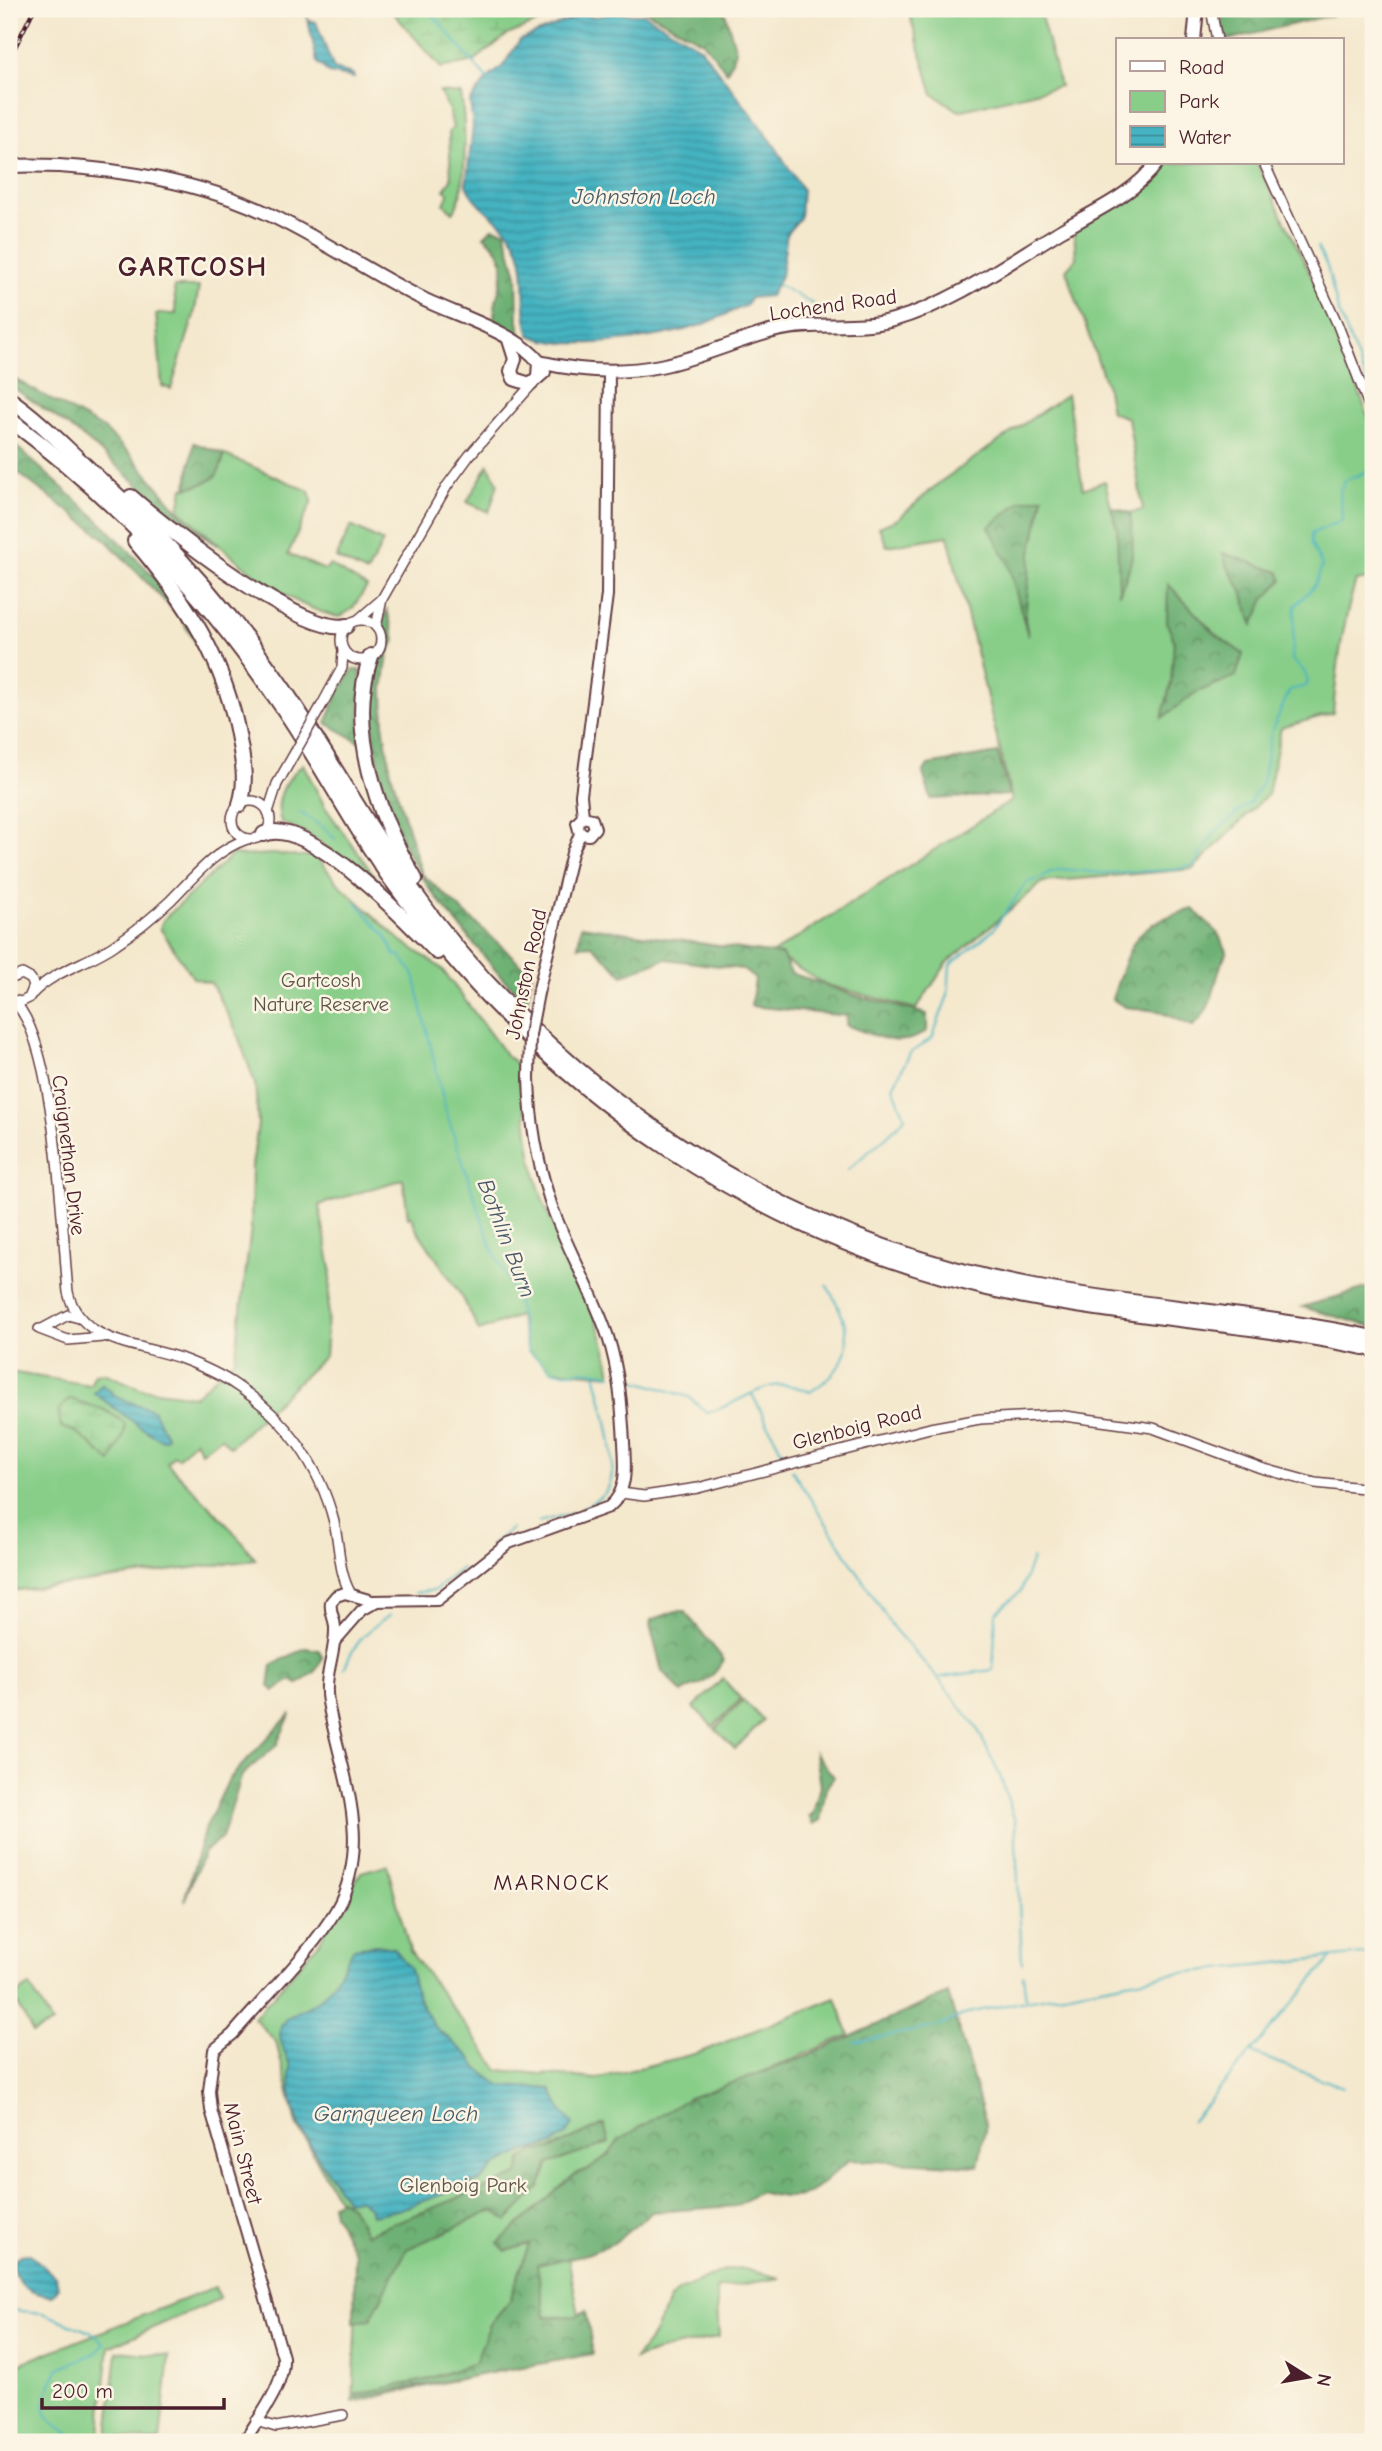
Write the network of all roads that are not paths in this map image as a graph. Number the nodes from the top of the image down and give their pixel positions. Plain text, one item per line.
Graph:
1 (1197, 9) edge
2 (1211, 9) edge
3 (1194, 38) edge
4 (1217, 38) edge
5 (1156, 164) edge
6 (1265, 164) edge
7 (9, 166) edge
8 (509, 340) junction
9 (515, 359) junction
10 (535, 359) junction
11 (559, 367) junction
12 (609, 372) junction
13 (537, 379) junction
14 (517, 382) junction
15 (12, 402) edge
16 (514, 406) junction
17 (1373, 416) edge
18 (9, 421) edge
19 (382, 599) junction
20 (352, 623) junction
21 (376, 627) junction
22 (343, 648) junction
23 (365, 658) junction
24 (337, 678) junction
25 (277, 784) junction
26 (244, 802) junction
27 (268, 812) junction
28 (232, 825) junction
29 (264, 834) junction
30 (247, 839) junction
31 (220, 852) junction
32 (28, 976) junction
33 (52, 977) junction
34 (9, 979) edge
35 (32, 995) junction
36 (10, 999) edge
37 (29, 1024) junction
38 (524, 1036) junction
39 (540, 1036) junction
40 (68, 1292) junction
41 (60, 1320) junction
42 (81, 1320) junction
43 (60, 1336) junction
44 (104, 1337) junction
45 (1373, 1338) edge
46 (76, 1339) junction
47 (1373, 1349) edge
48 (1373, 1489) edge
49 (621, 1493) junction
50 (341, 1571) junction
51 (353, 1595) junction
52 (336, 1596) junction
53 (378, 1601) junction
54 (332, 1616) junction
55 (354, 1618) junction
56 (333, 1643) junction
57 (343, 2415) dead end
58 (256, 2421) junction
59 (244, 2442) edge

1 - 3 main road
2 - 4 street
5 - 12 main road, Lochend Road
6 - 17 street
7 - 8 main road
8 - 9 main road
8 - 10 main road
9 - 10 main road
9 - 14 main road
10 - 11 main road, Lochend Road
10 - 13 main road
11 - 12 main road, Lochend Road
11 - 13 main road
12 - 49 main road, Johnston Road, bridge
13 - 14 main road
13 - 16 street
14 - 16 street
15 - 20 highway
15 - 39 highway
16 - 19 street
18 - 26 highway
18 - 38 highway
19 - 20 street
19 - 21 street
20 - 21 street
20 - 22 street
21 - 23 street
22 - 23 street
22 - 24 street
23 - 24 street
23 - 39 highway
24 - 25 street, bridge
25 - 26 street
25 - 27 street
26 - 27 street
26 - 28 street
27 - 29 street
28 - 30 street
28 - 31 street
29 - 30 street
29 - 38 highway
30 - 31 street
31 - 33 street
32 - 33 street
32 - 34 street
32 - 35 street, Craignethan Drive
33 - 35 street
35 - 36 street
35 - 37 street, Craignethan Drive
36 - 37 street, Craignethan Drive
37 - 40 street, Craignethan Drive
38 - 47 highway
39 - 45 highway
40 - 41 street, Craignethan Drive
40 - 42 street, Craignethan Drive
41 - 42 street
41 - 43 street
41 - 43 street
42 - 44 street
42 - 46 street
43 - 46 street
44 - 46 street
44 - 50 street
48 - 49 street, Glenboig Road
49 - 53 main road
50 - 51 street
50 - 52 street
51 - 52 main road
51 - 53 main road
51 - 55 main road
52 - 54 main road
53 - 55 main road
54 - 55 main road
54 - 56 main road
55 - 56 main road
56 - 58 main road, Main Street
57 - 58 street
58 - 59 main road, Main Street

